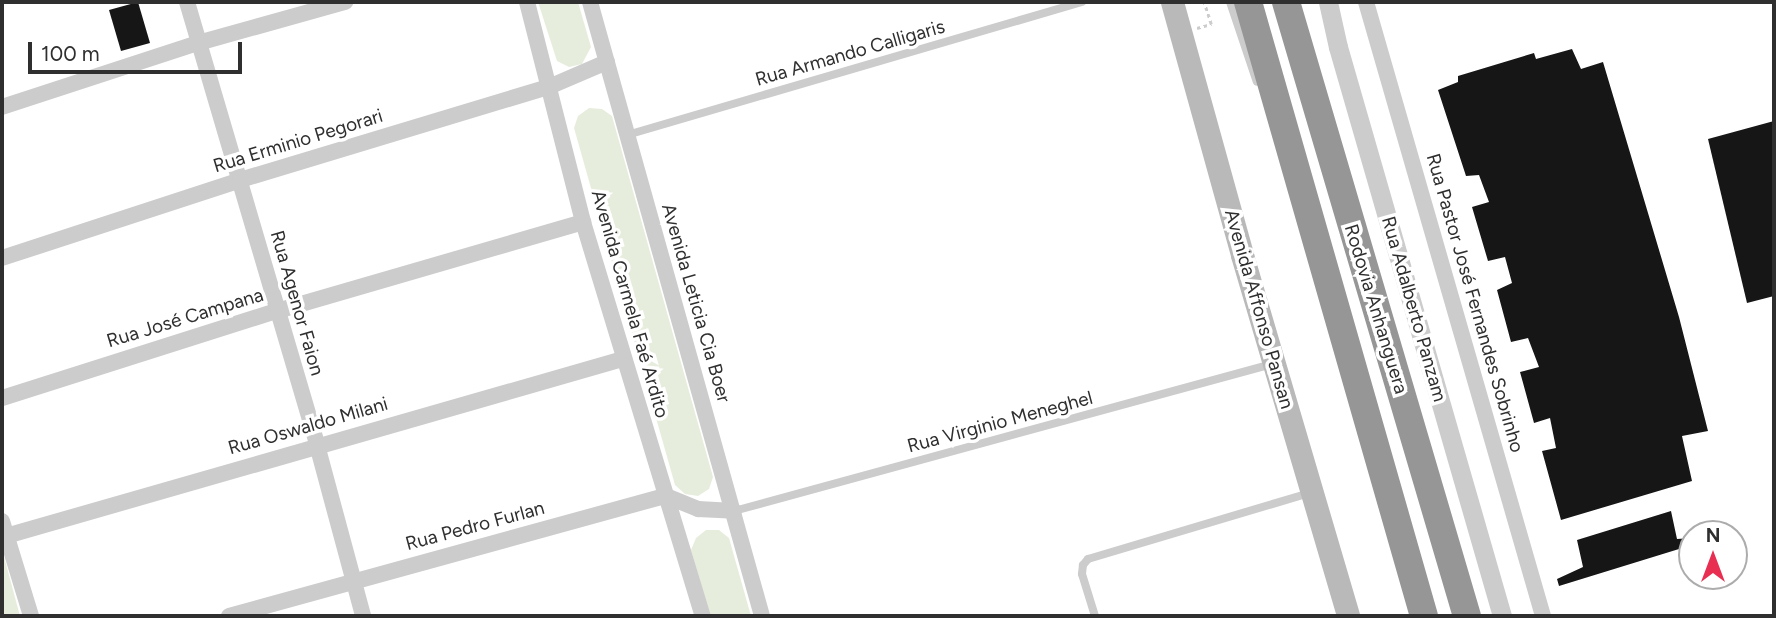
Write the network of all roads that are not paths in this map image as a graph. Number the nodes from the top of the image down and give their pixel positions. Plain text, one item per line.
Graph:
1 (187, 2) edge
2 (345, 2) edge
3 (527, 2) edge
4 (590, 2) edge
5 (1082, 2) edge
6 (1172, 2) edge
7 (1230, 2) edge
8 (1248, 2) edge
9 (1286, 2) edge
10 (1292, 2) edge
11 (1328, 2) edge
12 (1366, 2) edge
13 (198, 43) junction
14 (607, 62) junction
15 (551, 86) junction
16 (1259, 87) dead end
17 (1311, 93) junction
18 (2, 107) edge
19 (1268, 108) dead end
20 (627, 135) junction
21 (1289, 146) junction
22 (240, 180) junction
23 (583, 222) junction
24 (2, 258) edge
25 (277, 311) junction
26 (623, 359) junction
27 (1275, 363) junction
28 (2, 398) edge
29 (317, 445) junction
30 (1312, 492) junction
31 (666, 496) junction
32 (734, 512) junction
33 (4, 529) edge
34 (354, 581) junction
35 (31, 616) edge
36 (229, 616) edge
37 (363, 616) edge
38 (703, 616) edge
39 (762, 616) edge
40 (1095, 616) edge
41 (1348, 616) edge
42 (1424, 616) edge
43 (1467, 616) edge
44 (1502, 616) edge
45 (1543, 616) edge

1 - 13 street, Rua Agenor Faion
2 - 13 street
3 - 15 street, Avenida Carmela Faé Ardito
4 - 14 street, Avenida Leticia Cia Boer
5 - 20 lane, Rua Armando Calligaris
6 - 27 main road, Avenida Affonso Pansan
7 - 16 lane
8 - 21 highway, Rodovia Anhanguera
9 - 17 highway, Rodovia Anhanguera
10 - 17 highway
11 - 44 street, Rua Adalberto Panzam
12 - 45 street, Rua Pastor José Fernandes Sobrinho
13 - 18 street
13 - 22 street, Rua Agenor Faion
14 - 15 street, Rua Erminio Pegorari
14 - 20 street, Avenida Leticia Cia Boer
15 - 22 street, Rua Erminio Pegorari
15 - 23 street, Avenida Carmela Faé Ardito
17 - 43 highway, Rodovia Anhanguera
19 - 21 lane
20 - 32 street, Avenida Leticia Cia Boer
21 - 42 highway, Rodovia Anhanguera
22 - 24 street, Rua Erminio Pegorari
22 - 25 street, Rua Agenor Faion
23 - 25 street, Rua José Campana
23 - 26 street, Avenida Carmela Faé Ardito
25 - 28 street, Rua José Campana
25 - 29 street, Rua Agenor Faion
26 - 29 street, Rua Oswaldo Milani
26 - 31 street, Avenida Carmela Faé Ardito
27 - 30 main road, Avenida Affonso Pansan
27 - 32 lane, Rua Virginio Meneghel
29 - 33 street, Rua Oswaldo Milani
29 - 34 street, Rua Agenor Faion
30 - 40 lane
30 - 41 main road, Avenida Affonso Pansan
31 - 32 street
31 - 34 street, Rua Pedro Furlan
31 - 38 street, Avenida Carmela Faé Ardito
32 - 39 street, Avenida Leticia Cia Boer
33 - 35 street
34 - 36 street, Rua Pedro Furlan
34 - 37 street, Rua Agenor Faion

